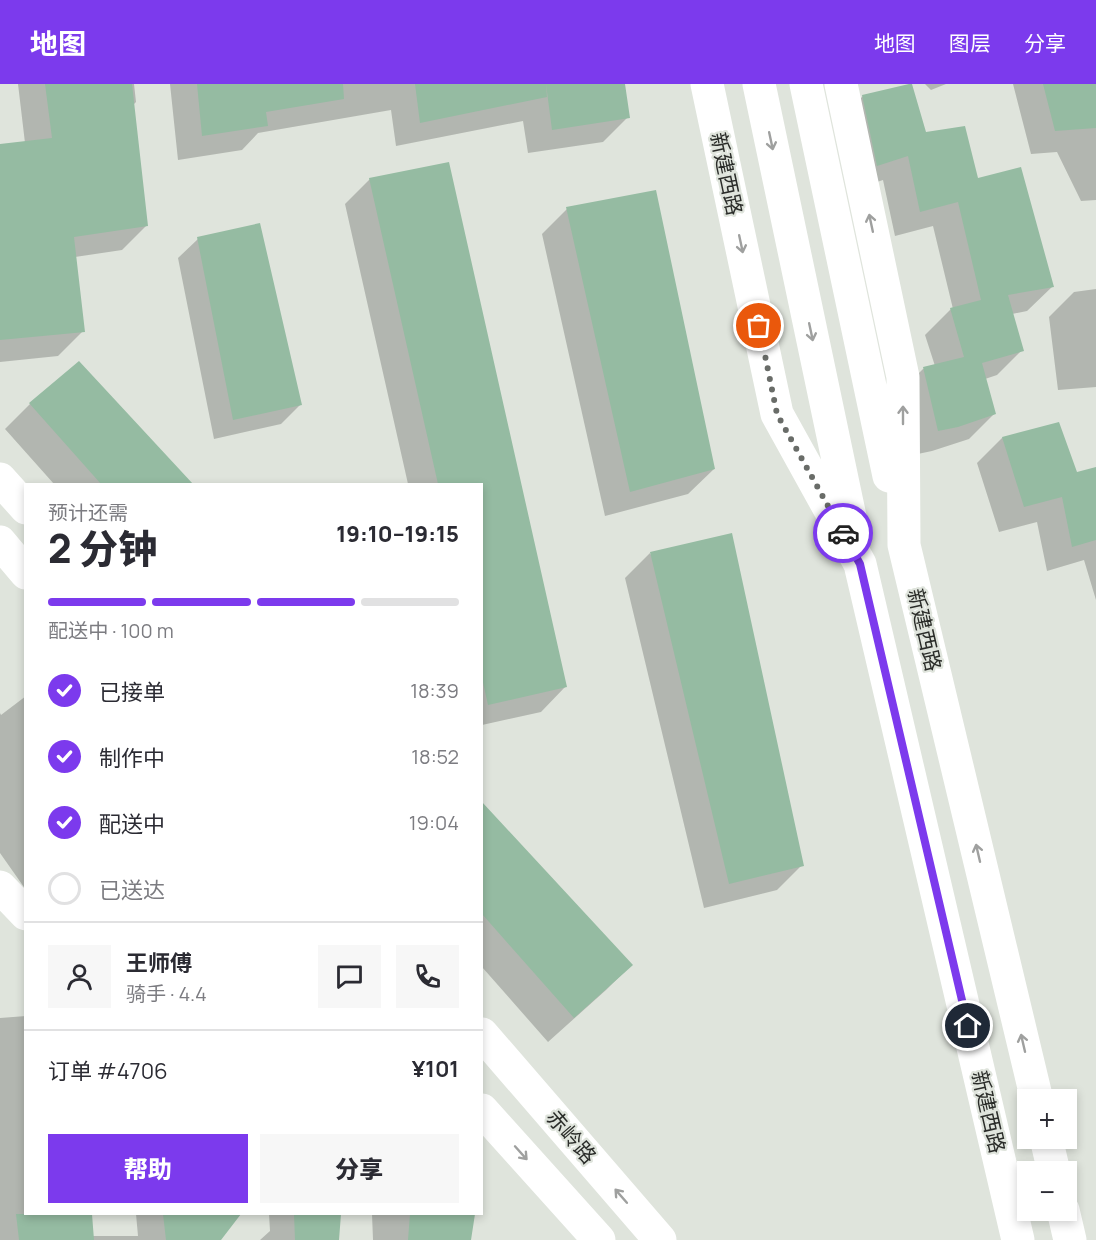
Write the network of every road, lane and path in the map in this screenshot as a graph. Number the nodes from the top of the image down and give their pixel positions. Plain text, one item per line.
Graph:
1 (707, 84) edge
2 (759, 84) edge
3 (806, 84) edge
4 (842, 84) edge
5 (0, 479) edge
6 (24, 506) edge
7 (0, 542) edge
8 (904, 545) junction
9 (860, 564) junction
10 (24, 571) edge
11 (0, 887) edge
12 (24, 912) edge
13 (483, 1035) edge
14 (1034, 1089) edge
15 (483, 1111) edge
16 (1001, 1165) junction
17 (1066, 1221) edge
18 (599, 1240) edge
19 (660, 1240) edge
20 (994, 1240) edge
21 (1018, 1240) edge
22 (1070, 1240) edge

1 -> 9 main road, 新建西路
2 -> 9 main road, 新建西路
3 - 8 main road, 新建西路
8 -> 4 main road, 新建西路
5 - 6 main road
7 - 10 main road
14 -> 8 main road, 新建西路
9 - 16 main road, 新建西路
11 - 12 main road
19 -> 13 main road, 赤岭路
15 -> 18 main road
16 - 20 main road
16 - 21 main road, 新建西路
17 - 22 main road

